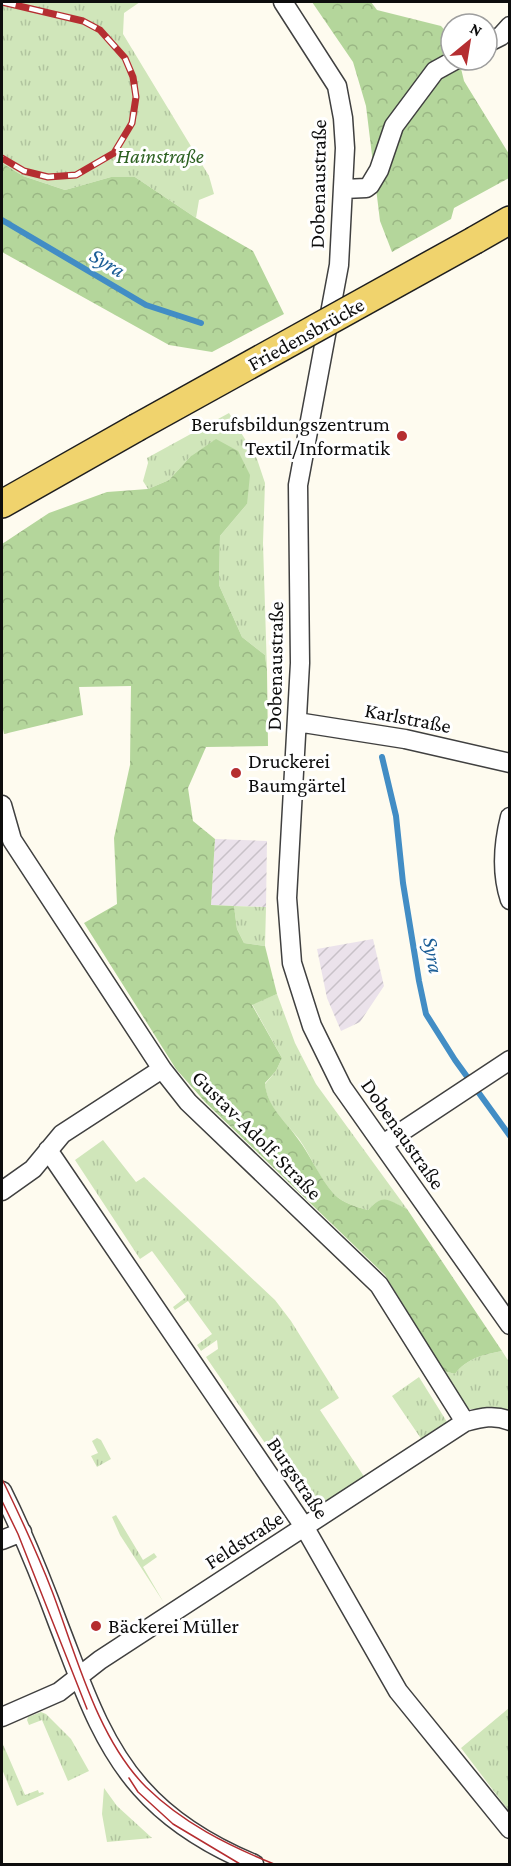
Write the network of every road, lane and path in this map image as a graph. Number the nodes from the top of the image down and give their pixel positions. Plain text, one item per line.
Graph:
1 (283, 2) edge
2 (510, 26) edge
3 (499, 37) edge
4 (439, 68) edge
5 (344, 189) junction
6 (510, 220) edge
7 (2, 504) edge
8 (297, 722) junction
9 (510, 763) edge
10 (2, 805) edge
11 (510, 817) edge
12 (7, 843) edge
13 (510, 900) edge
14 (510, 1060) edge
15 (162, 1070) junction
16 (383, 1144) junction
17 (48, 1150) junction
18 (2, 1191) edge
19 (510, 1325) edge
20 (510, 1421) edge
21 (465, 1422) junction
22 (2, 1491) edge
23 (305, 1528) junction
24 (22, 1532) junction
25 (2, 1540) edge
26 (78, 1677) junction
27 (8, 1714) edge
28 (510, 1829) edge
29 (235, 1861) edge
30 (254, 1864) edge

1 - 5 street, Dobenaustraße
2 - 3 street
4 - 5 street
5 - 8 street, Dobenaustraße
6 - 7 main road, Friedensbrücke, bridge
8 - 9 street, Karlstraße
8 - 16 street, Dobenaustraße
10 - 12 street, Gustav-Adolf-Straße
11 - 13 street
12 - 15 street, Gustav-Adolf-Straße
14 - 16 street
15 - 17 street
15 - 21 street, Gustav-Adolf-Straße
16 - 19 street, Dobenaustraße
17 - 18 street
17 - 23 street, Burgstraße
20 - 21 street
21 - 23 street, Feldstraße
22 - 24 street
23 - 26 street, Feldstraße
23 - 28 street, Burgstraße
24 - 25 street
24 - 26 street
26 - 27 street, Feldstraße
26 - 29 street
29 - 30 street

